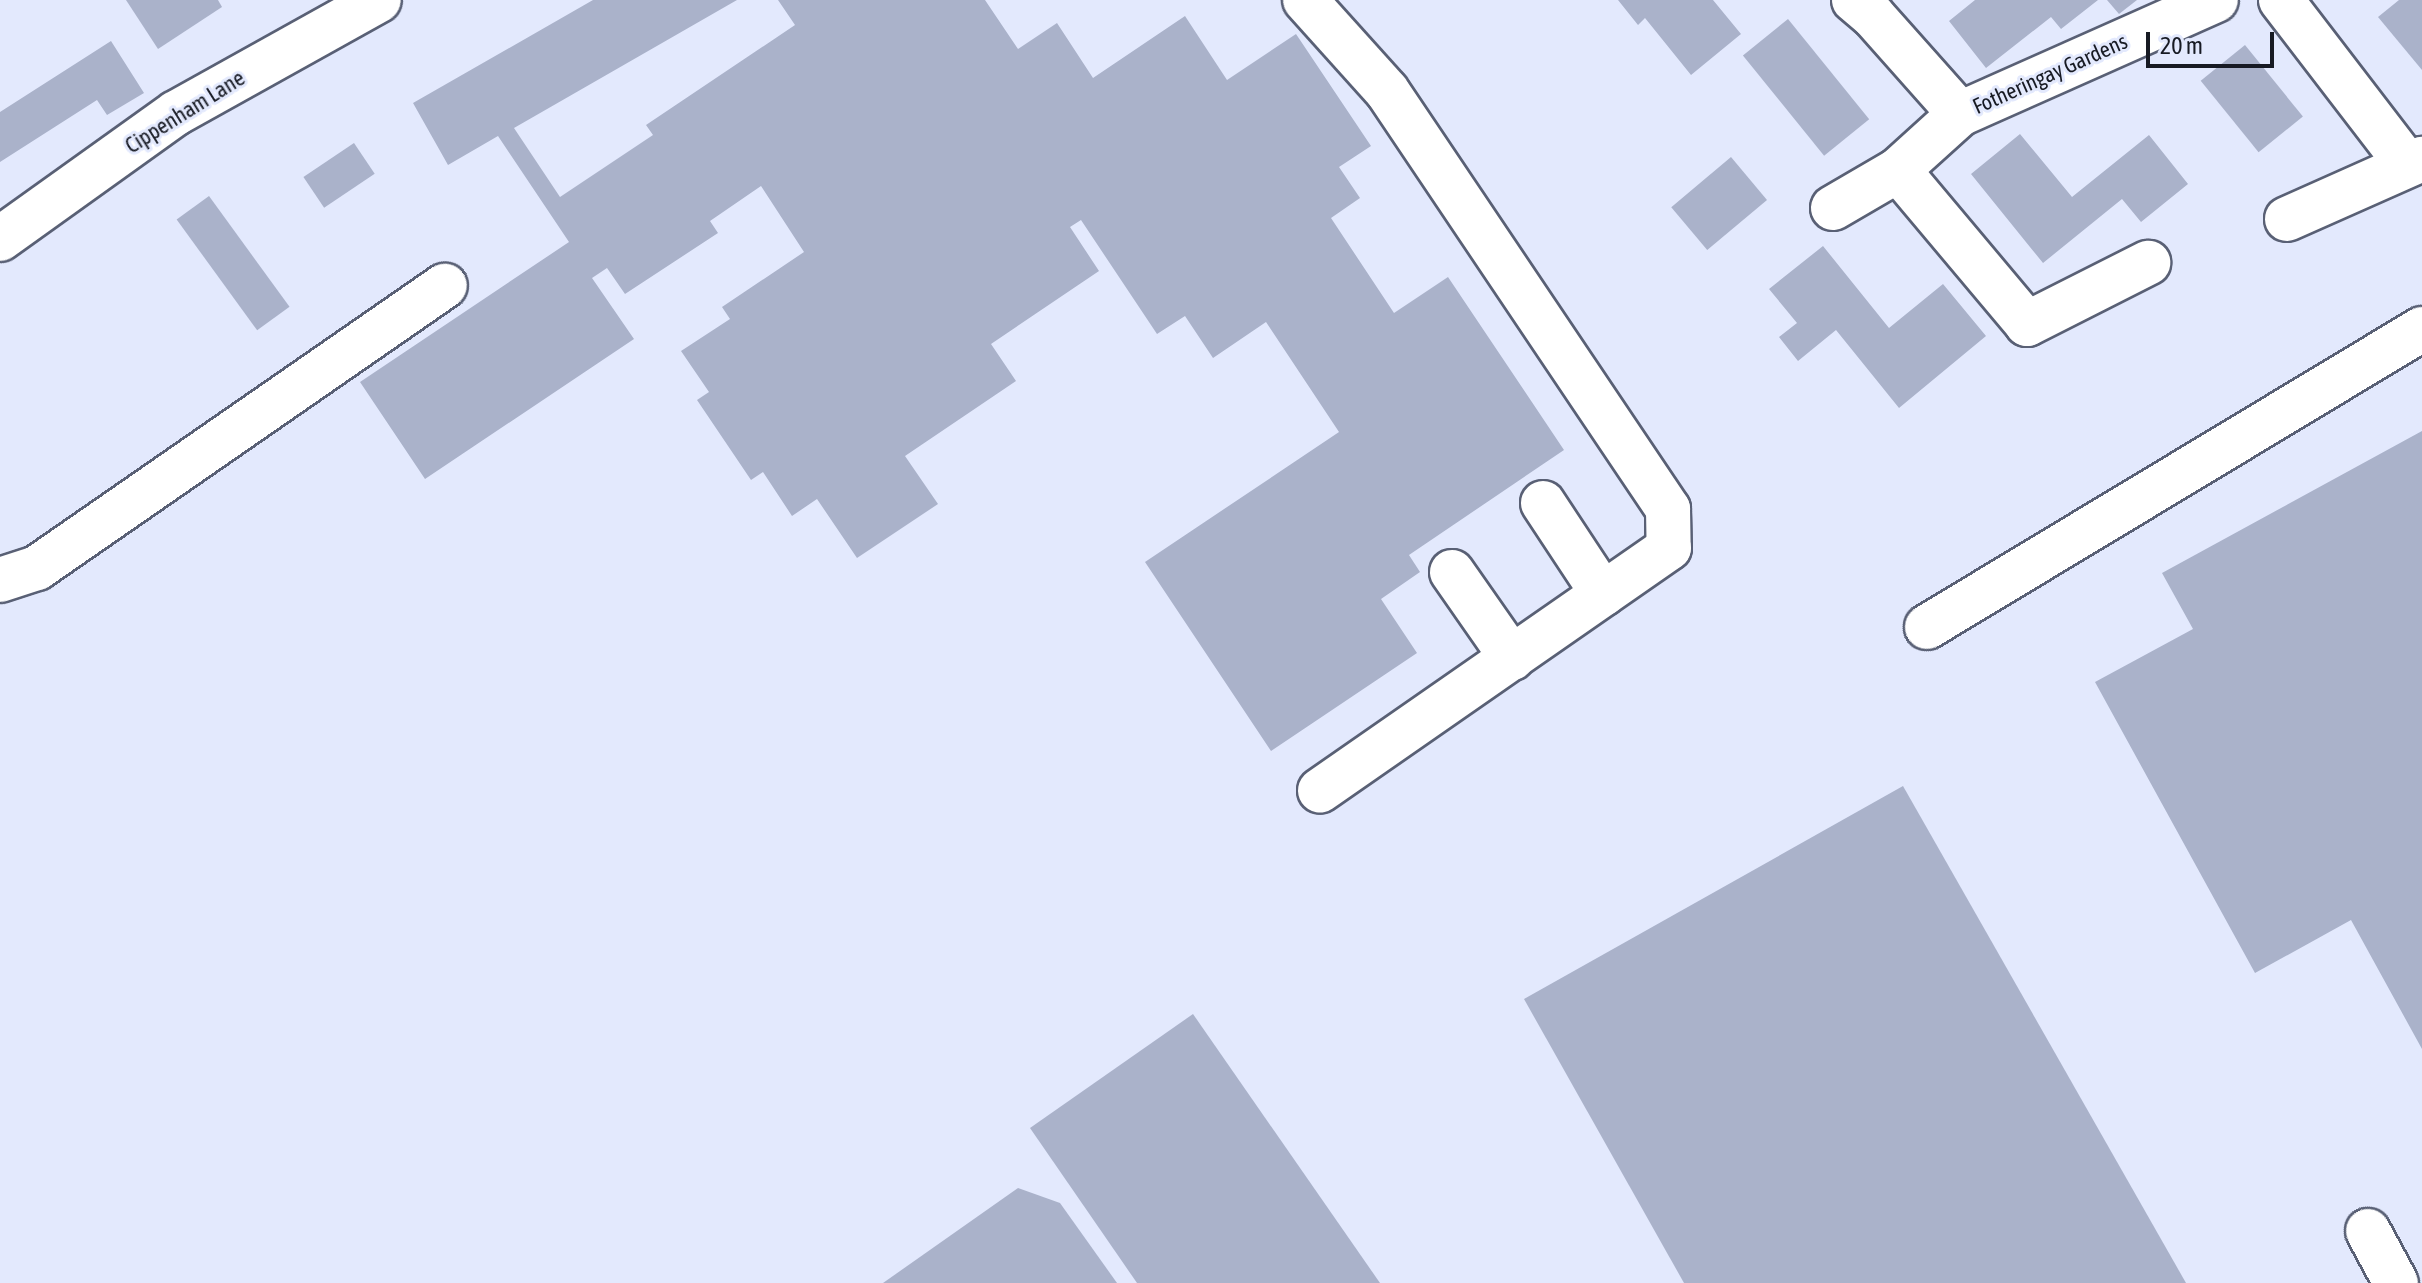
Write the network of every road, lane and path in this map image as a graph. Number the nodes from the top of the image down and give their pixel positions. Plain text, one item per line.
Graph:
1 (379, 0) edge
2 (1305, 0) edge
3 (1854, 0) edge
4 (2216, 0) edge
5 (2281, 0) edge
6 (1960, 114) junction
7 (2414, 161) edge
8 (1898, 170) junction
9 (1833, 208) dead end
10 (2287, 219) dead end
11 (0, 239) edge
12 (2148, 263) dead end
13 (445, 286) dead end
14 (2422, 329) edge
15 (1543, 503) dead end
16 (1452, 572) dead end
17 (0, 580) edge
18 (1603, 594) junction
19 (1927, 627) dead end
20 (1512, 658) junction
21 (1320, 791) dead end
22 (2368, 1231) dead end
23 (2396, 1283) edge

1 - 11 street, Cippenham Lane
2 - 18 street
3 - 6 street
4 - 6 street, Fotheringay Gardens
5 - 7 street
6 - 8 street, Fotheringay Gardens
7 - 10 street
8 - 9 street, Fotheringay Gardens
8 - 12 street
13 - 17 street
14 - 19 street
15 - 18 street
16 - 20 street
18 - 20 street
20 - 21 street
22 - 23 street

